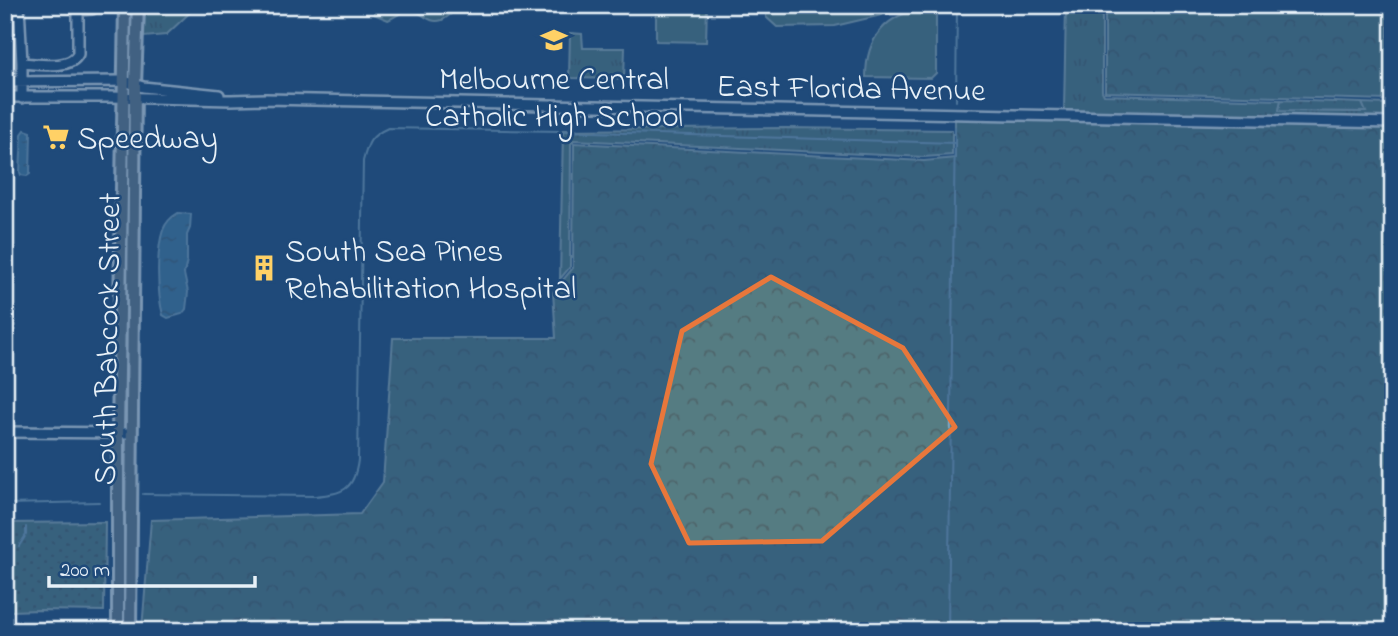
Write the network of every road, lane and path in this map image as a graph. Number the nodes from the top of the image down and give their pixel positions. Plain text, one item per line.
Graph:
1 (19, 5) edge
2 (95, 5) edge
3 (125, 5) edge
4 (138, 5) edge
5 (78, 8) edge
6 (22, 63) junction
7 (5, 82) edge
8 (23, 82) junction
9 (129, 90) junction
10 (5, 97) edge
11 (22, 97) junction
12 (1393, 123) edge
13 (5, 432) edge
14 (118, 433) junction
15 (131, 433) junction
16 (118, 631) edge
17 (130, 631) edge

1 - 6 street
2 - 5 street
3 - 9 main road, South Babcock Street
4 - 9 main road, South Babcock Street
5 - 6 street
6 - 8 street
7 - 8 street
8 - 9 street
8 - 11 street
9 - 11 street
9 - 12 street, East Florida Avenue
9 - 14 main road, South Babcock Street
9 - 15 main road, South Babcock Street
10 - 11 street
13 - 14 street
14 - 15 street
14 - 16 main road, South Babcock Street
15 - 17 main road, South Babcock Street

